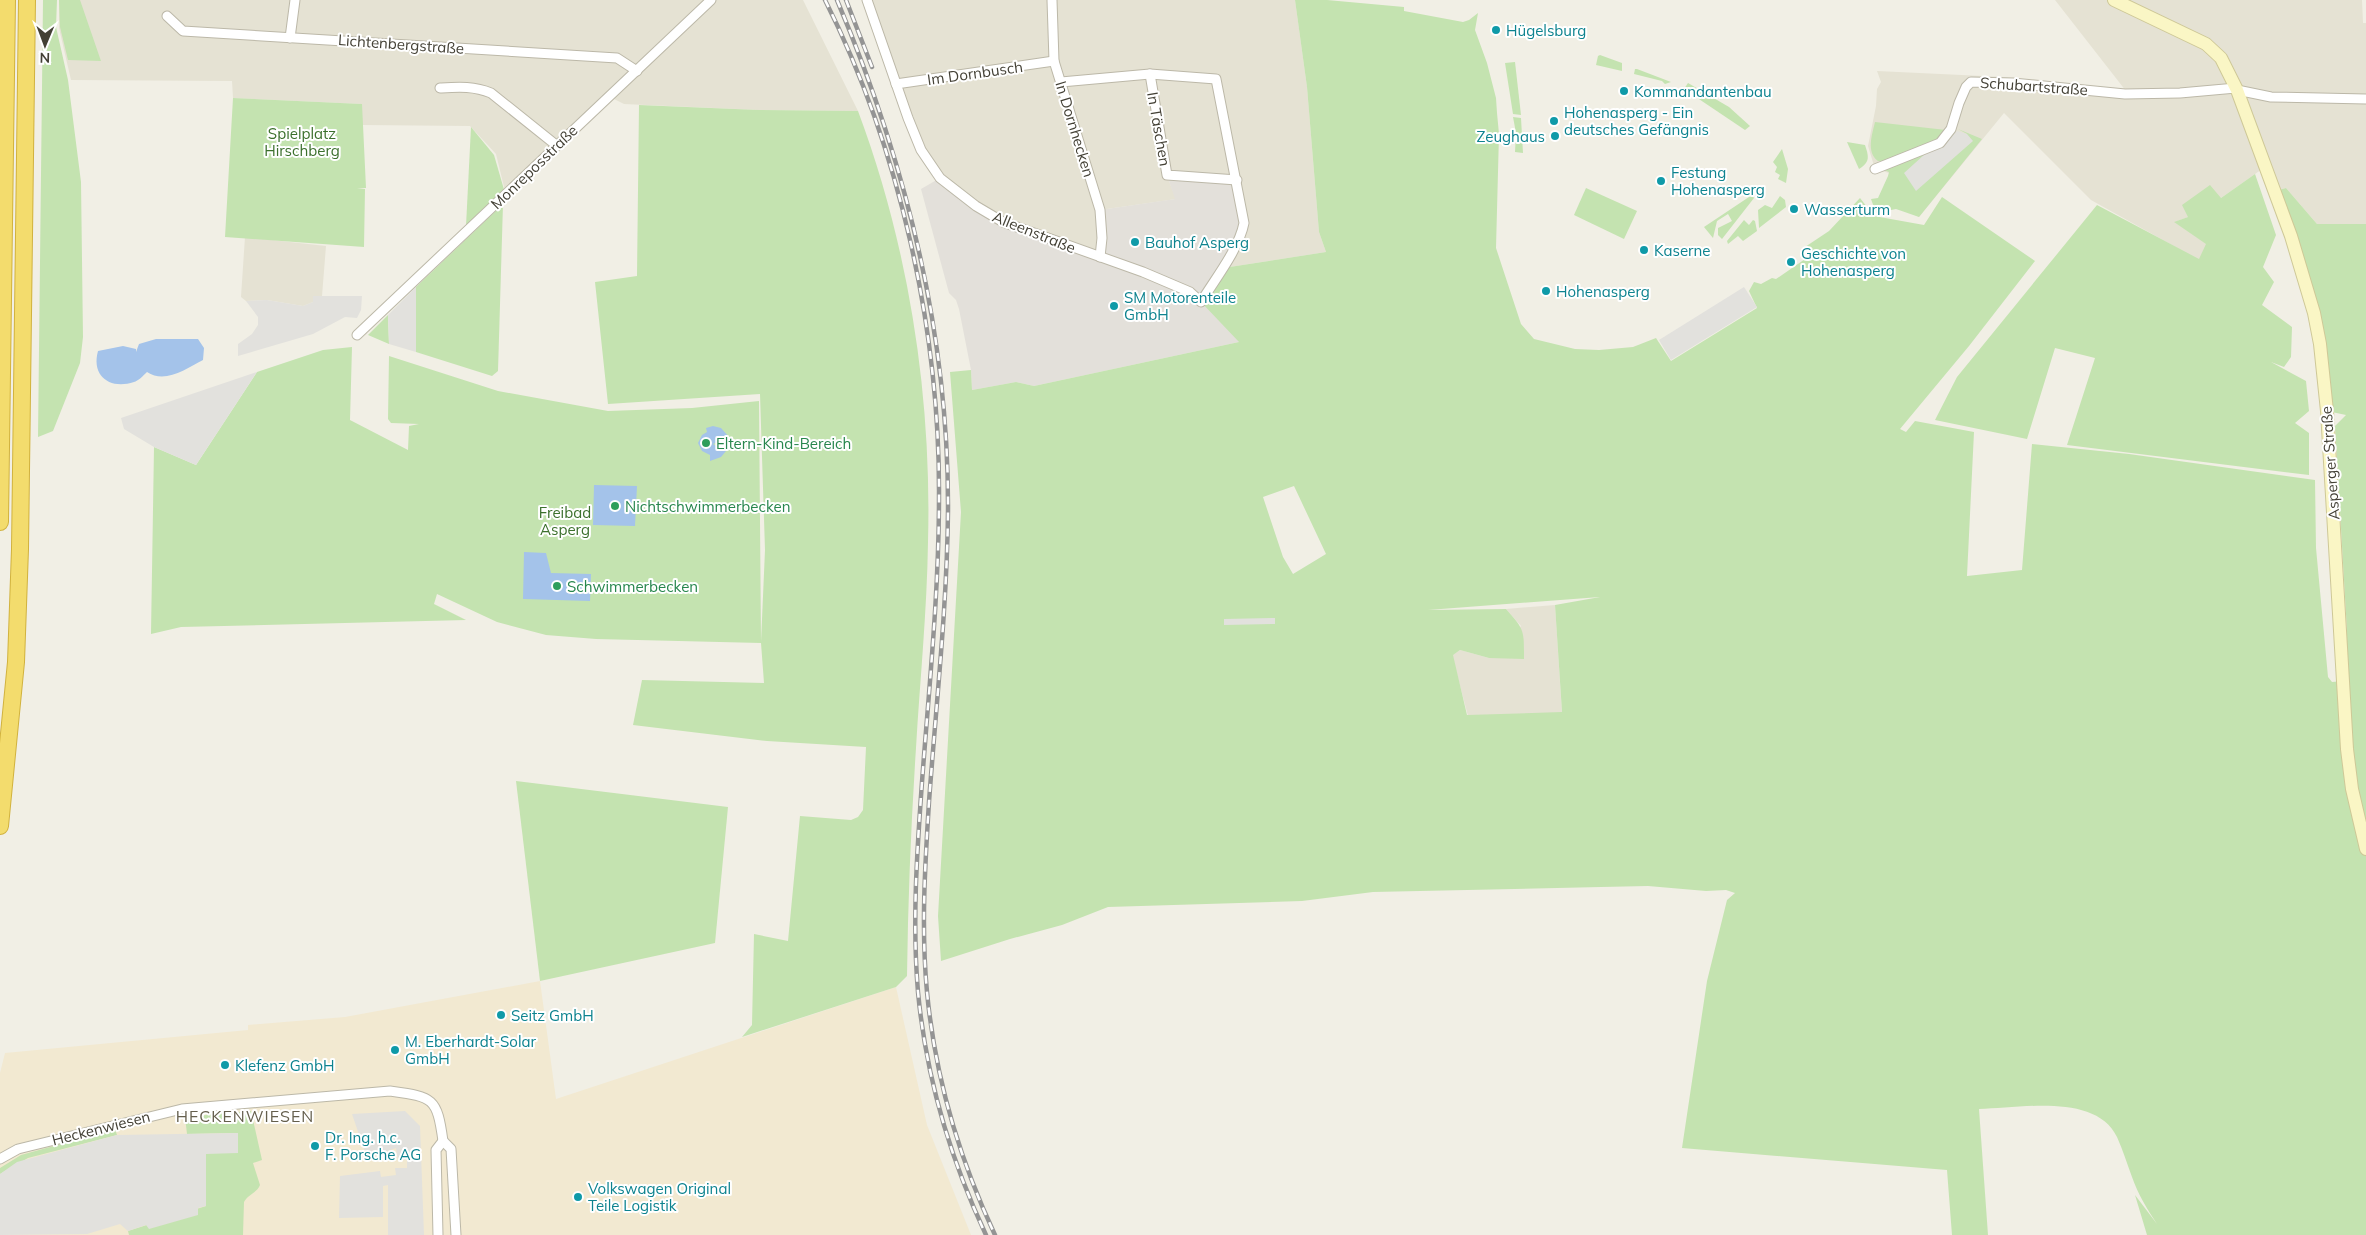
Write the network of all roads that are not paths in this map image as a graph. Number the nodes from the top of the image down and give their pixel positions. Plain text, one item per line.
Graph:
1 (7, 0) edge
2 (27, 0) edge
3 (295, 0) edge
4 (711, 0) edge
5 (868, 0) edge
6 (1052, 0) edge
7 (2114, 0) edge
8 (167, 16) dead end
9 (290, 38) junction
10 (1054, 62) junction
11 (636, 71) junction
12 (1150, 74) junction
13 (1061, 82) junction
14 (896, 84) junction
15 (440, 88) dead end
16 (2236, 89) junction
17 (2366, 99) edge
18 (556, 145) junction
19 (1875, 169) dead end
20 (1237, 180) junction
21 (1100, 257) junction
22 (1201, 302) joint
23 (357, 335) dead end
24 (0, 522) edge
25 (0, 826) edge
26 (2366, 849) edge
27 (443, 1140) junction
28 (0, 1159) edge
29 (438, 1235) edge
30 (456, 1235) edge

1 - 24 highway
2 - 25 highway
3 - 9 street
4 - 11 street, Monreposstraße
5 - 14 street, Alleenstraße
6 - 10 street, In Dornhecken
7 - 16 main road, Asperger Straße
8 - 9 street, Lichtenbergstraße
9 - 11 street, Lichtenbergstraße
10 - 13 street, In Dornhecken
10 - 14 street, Im Dornbusch
11 - 18 street, Monreposstraße
12 - 13 street, In Täschen
12 - 20 street, In Täschen
12 - 20 street, In Täschen
13 - 21 street, In Dornhecken
14 - 21 street, Alleenstraße
15 - 18 street
16 - 17 street
16 - 19 street, Schubartstraße
16 - 26 main road, Asperger Straße
18 - 23 street, Monreposstraße
20 - 22 street, In Täschen
21 - 22 street, Alleenstraße
27 - 28 street, Heckenwiesen
27 - 29 street
27 - 30 street

